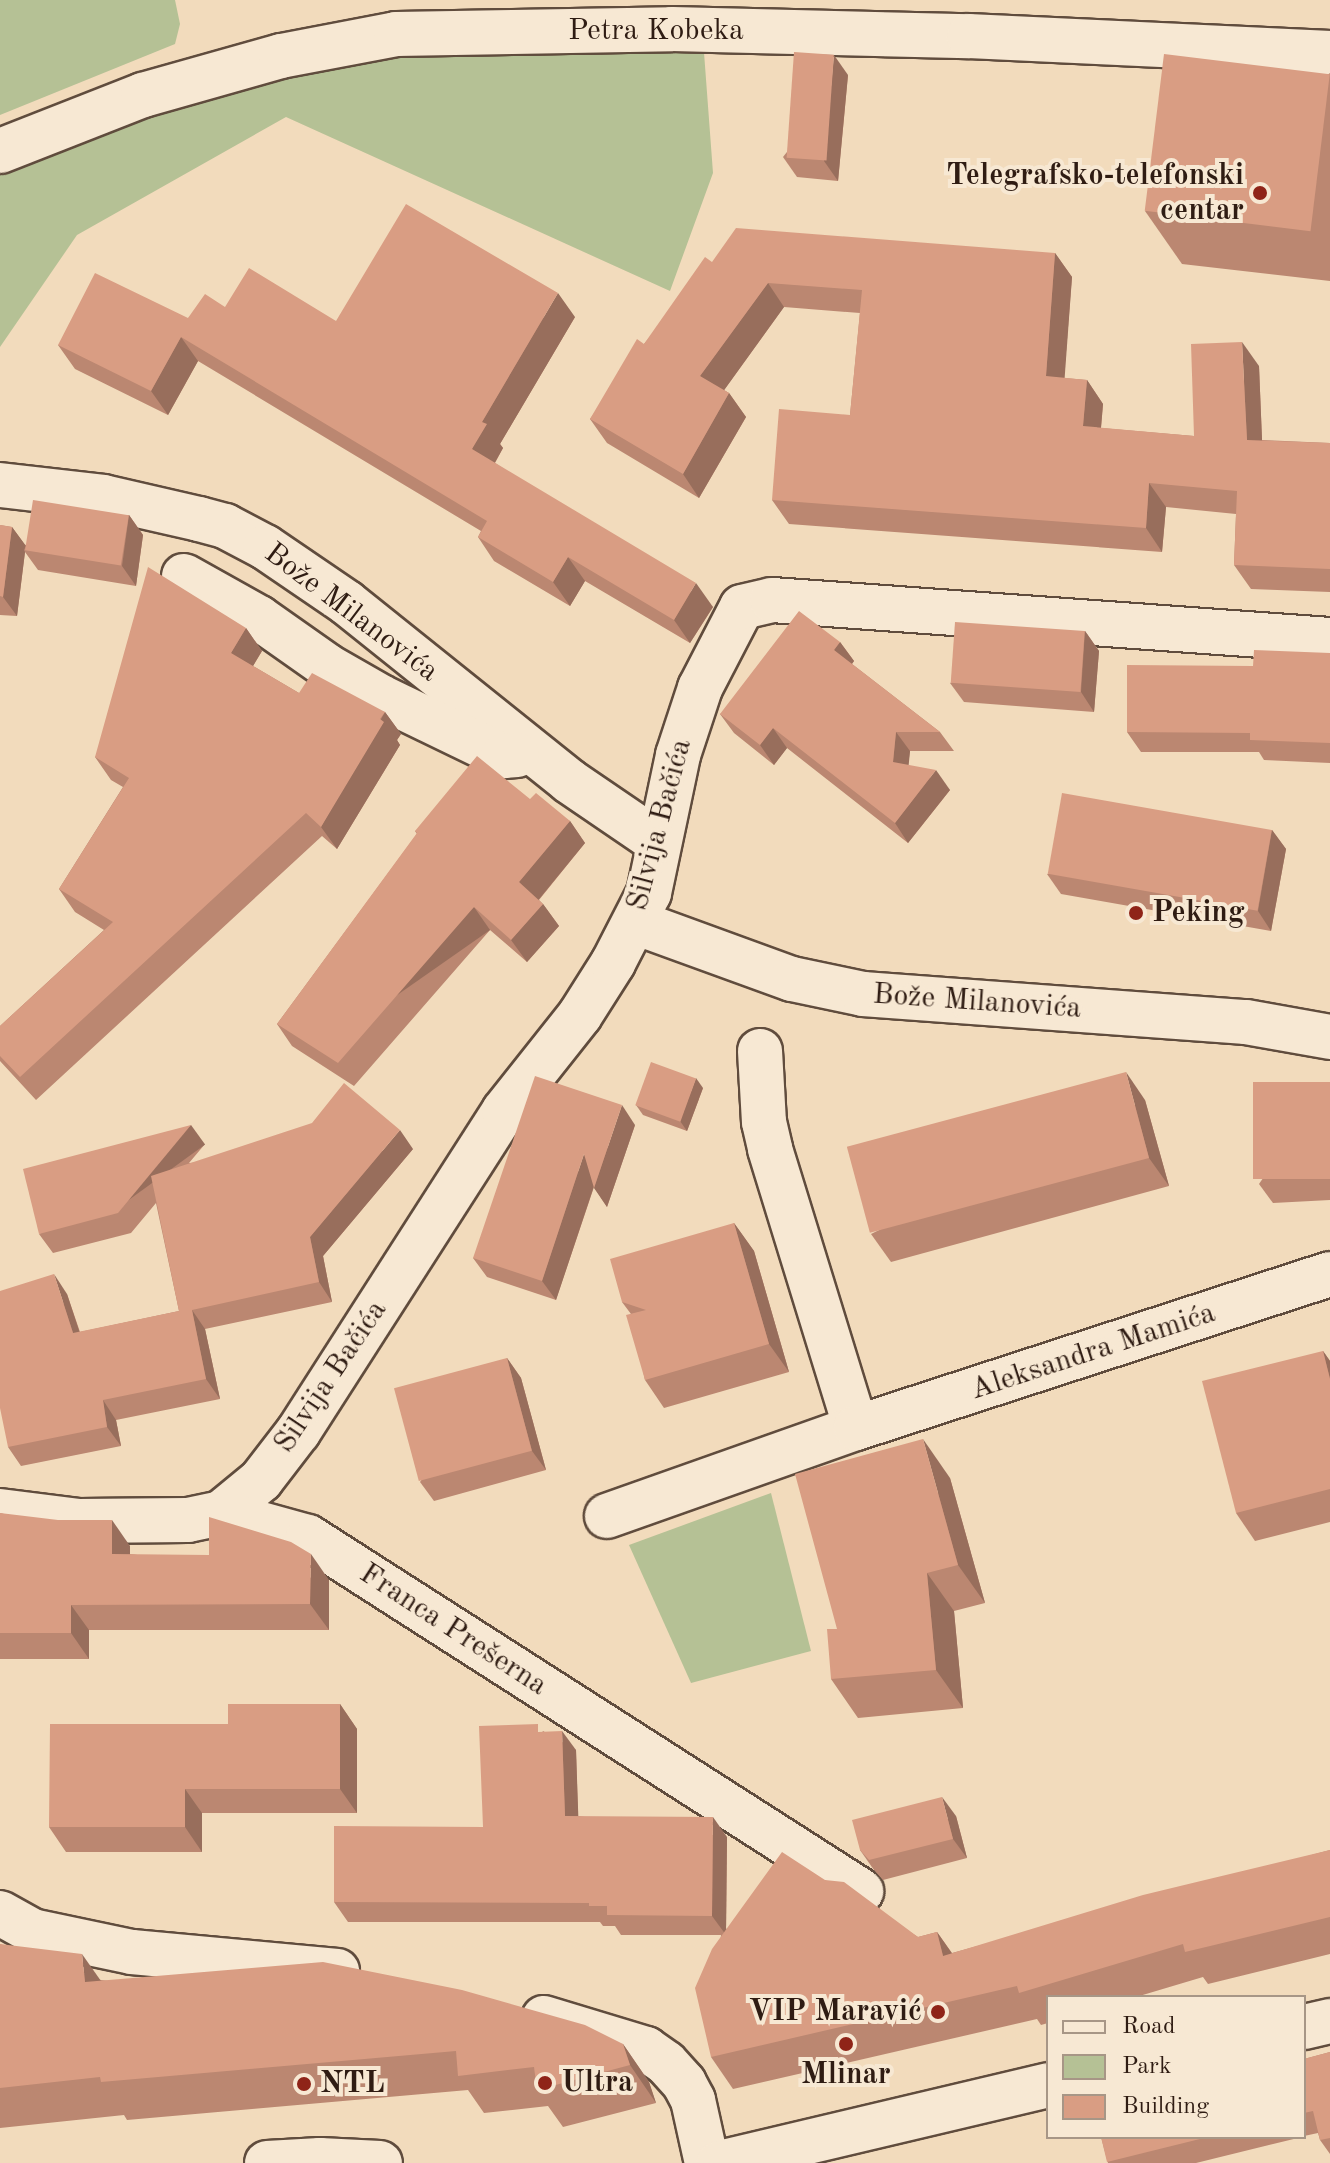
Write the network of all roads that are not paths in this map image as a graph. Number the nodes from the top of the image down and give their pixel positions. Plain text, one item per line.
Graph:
1 (1330, 53) edge
2 (0, 151) edge
3 (0, 485) edge
4 (184, 576) dead end
5 (1330, 640) edge
6 (534, 754) junction
7 (657, 841) junction
8 (635, 922) junction
9 (1330, 1037) edge
10 (760, 1051) dead end
11 (1330, 1274) edge
12 (856, 1428) junction
13 (0, 1511) edge
14 (221, 1513) junction
15 (607, 1516) dead end
16 (861, 1891) edge
17 (0, 1913) edge
18 (373, 1979) edge
19 (513, 2009) edge
20 (1330, 2021) edge
21 (1306, 2027) edge
22 (1046, 2085) edge
23 (892, 2121) junction
24 (267, 2163) edge
25 (380, 2163) edge
26 (707, 2163) edge
27 (719, 2163) edge
28 (838, 2163) edge

1 - 2 street, Petra Kobeka
3 - 6 street, Bože Milanovića
4 - 6 street
5 - 7 street, Silvija Bačića
6 - 7 street, Bože Milanovića
7 - 8 street, Silvija Bačića
8 - 9 street, Bože Milanovića
8 - 14 street, Silvija Bačića
10 - 12 street
11 - 12 street, Aleksandra Mamića
12 - 15 street, Aleksandra Mamića
13 - 14 street, Franca Prešerna
14 - 16 street, Franca Prešerna
17 - 18 street
19 - 26 street
20 - 21 street
22 - 23 street
23 - 27 street
23 - 28 street
24 - 25 street

